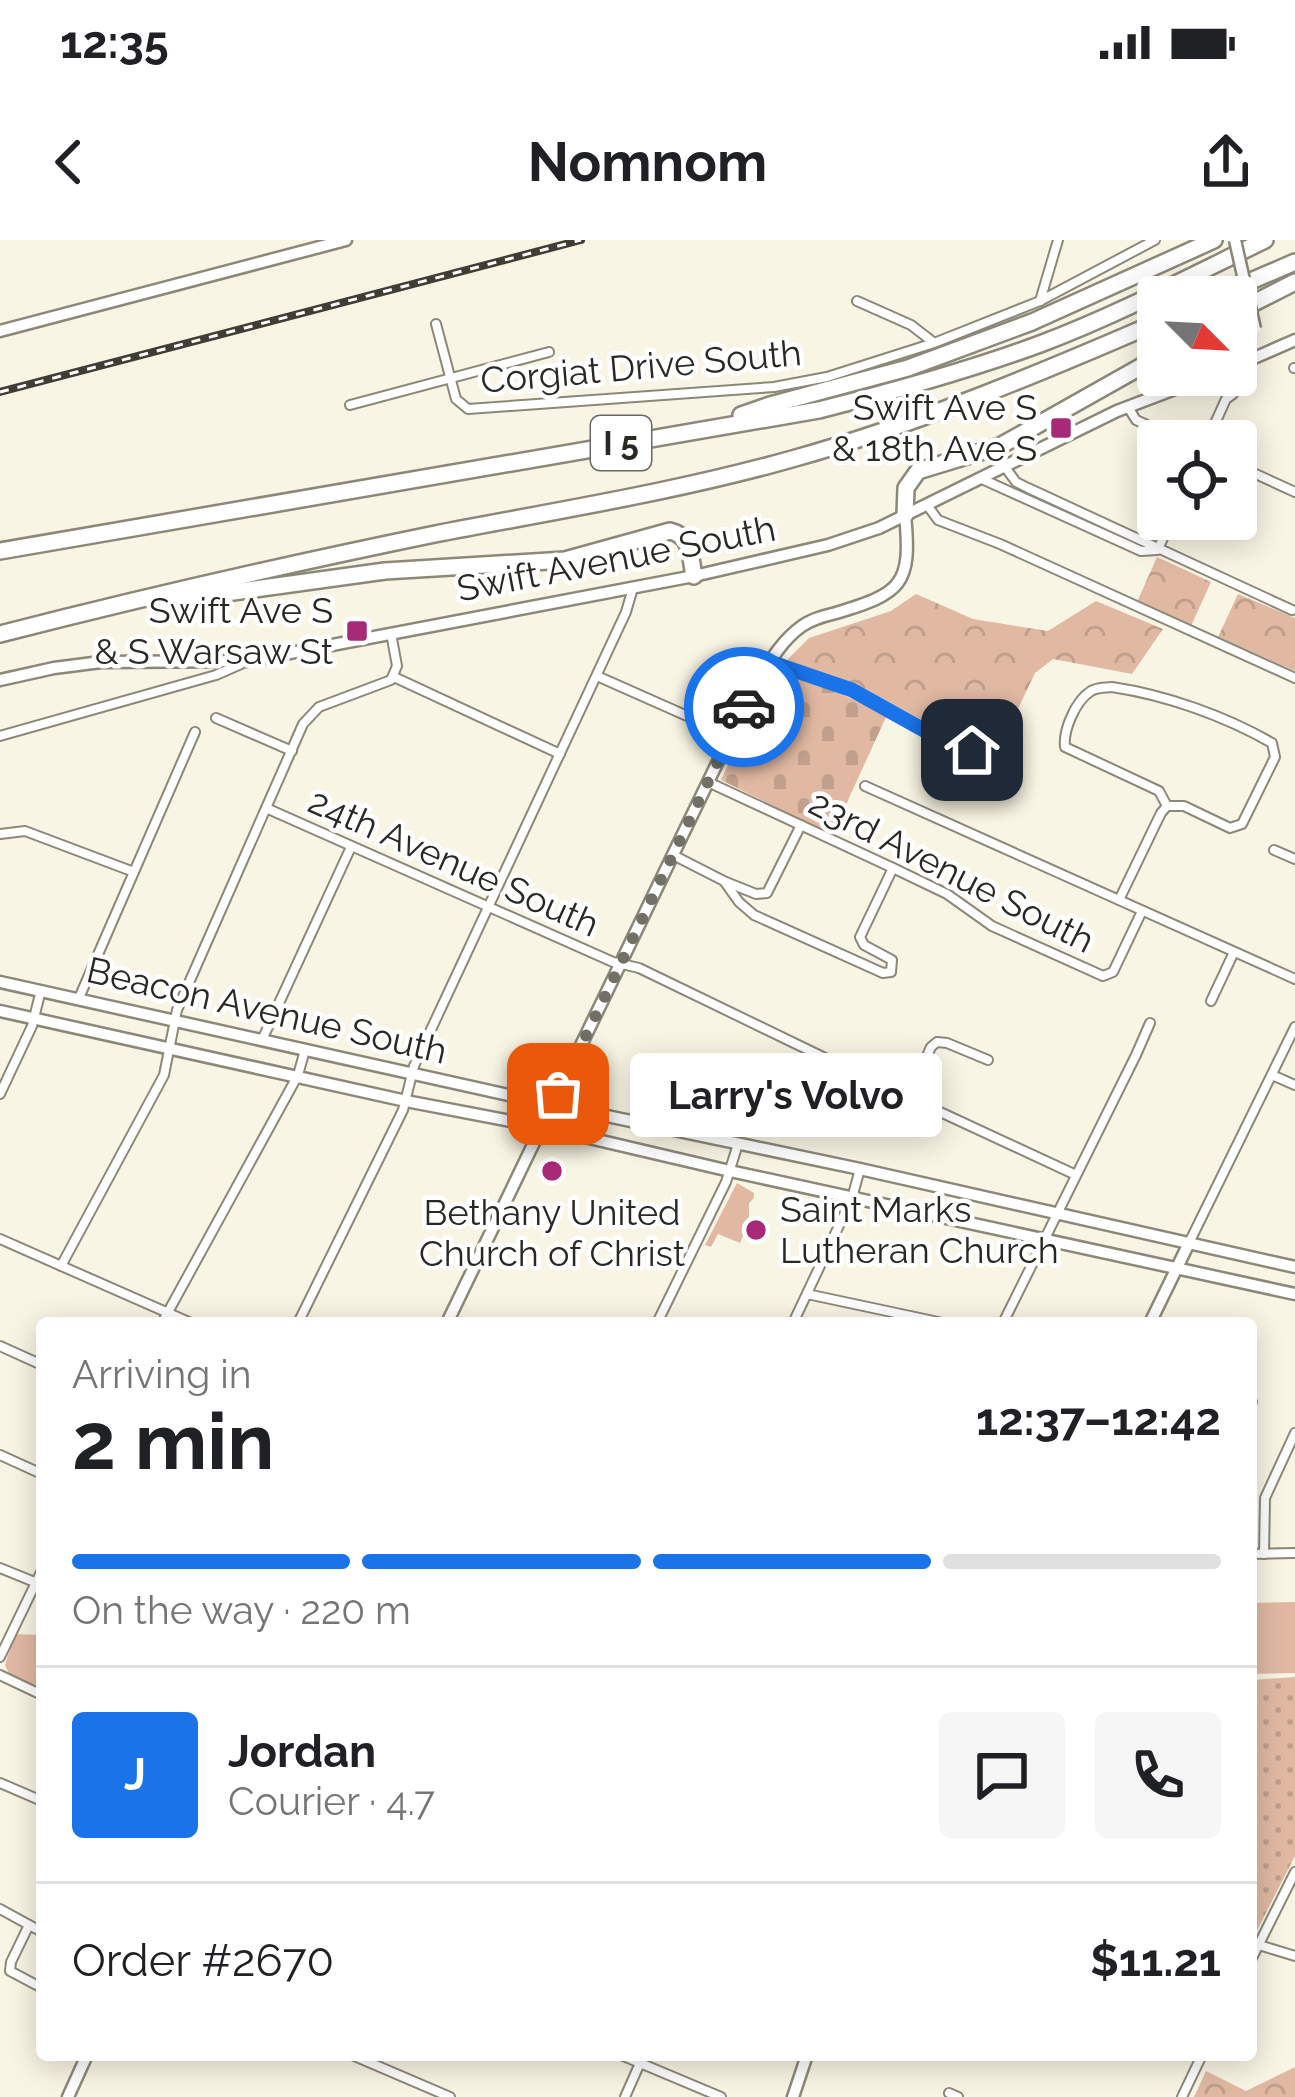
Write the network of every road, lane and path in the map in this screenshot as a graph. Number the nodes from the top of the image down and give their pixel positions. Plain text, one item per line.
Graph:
1 (346, 240) edge
2 (1058, 240) edge
3 (1155, 240) edge
4 (1214, 240) edge
5 (1235, 240) edge
6 (1265, 240) edge
7 (1295, 262) edge
8 (1257, 278) edge
9 (1295, 282) edge
10 (856, 301) dead end
11 (1257, 301) edge
12 (1040, 302) junction
13 (436, 324) dead end
14 (1137, 331) edge
15 (0, 332) edge
16 (1295, 340) edge
17 (934, 343) junction
18 (549, 352) dead end
19 (1263, 355) junction
20 (1257, 357) edge
21 (1137, 369) edge
22 (451, 379) junction
23 (1156, 396) edge
24 (350, 405) dead end
25 (1129, 406) junction
26 (1137, 420) edge
27 (705, 428) junction
28 (1005, 467) junction
29 (1257, 475) edge
30 (982, 479) junction
31 (1295, 492) edge
32 (927, 505) junction
33 (905, 515) junction
34 (1163, 540) edge
35 (1159, 549) junction
36 (0, 551) edge
37 (694, 576) junction
38 (633, 586) junction
39 (101, 608) junction
40 (1292, 610) edge
41 (0, 634) edge
42 (391, 634) junction
43 (248, 661) junction
44 (770, 662) junction
45 (597, 676) junction
46 (394, 677) junction
47 (1295, 678) edge
48 (0, 680) edge
49 (216, 718) dead end
50 (195, 732) dead end
51 (730, 734) junction
52 (0, 736) edge
53 (292, 751) junction
54 (560, 754) junction
55 (984, 755) dead end
56 (708, 782) junction
57 (866, 786) dead end
58 (1167, 806) junction
59 (266, 808) junction
60 (801, 825) junction
61 (0, 834) edge
62 (351, 847) junction
63 (1274, 850) dead end
64 (673, 855) junction
65 (1295, 859) edge
66 (893, 868) junction
67 (134, 872) junction
68 (724, 881) junction
69 (1118, 901) junction
70 (488, 906) junction
71 (1142, 911) junction
72 (1234, 952) junction
73 (622, 964) junction
74 (1295, 979) edge
75 (0, 982) edge
76 (41, 991) junction
77 (79, 998) junction
78 (1210, 1001) dead end
79 (0, 1011) edge
80 (34, 1018) junction
81 (174, 1019) junction
82 (1150, 1023) dead end
83 (1295, 1028) edge
84 (262, 1040) junction
85 (171, 1050) junction
86 (305, 1050) junction
87 (988, 1060) dead end
88 (411, 1073) junction
89 (298, 1075) junction
90 (1272, 1075) junction
91 (1295, 1085) edge
92 (0, 1094) edge
93 (909, 1096) junction
94 (406, 1101) junction
95 (553, 1105) junction
96 (542, 1127) junction
97 (738, 1142) junction
98 (860, 1168) junction
99 (730, 1171) junction
100 (1076, 1175) junction
101 (852, 1198) junction
102 (1058, 1213) junction
103 (0, 1239) edge
104 (1044, 1240) junction
105 (1189, 1243) junction
106 (62, 1266) junction
107 (1295, 1266) edge
108 (1178, 1269) junction
109 (807, 1294) junction
110 (1295, 1294) edge
111 (167, 1312) junction
112 (165, 1317) edge
113 (178, 1317) edge
114 (301, 1317) edge
115 (450, 1317) edge
116 (660, 1317) edge
117 (796, 1317) edge
118 (915, 1317) edge
119 (1006, 1317) edge
120 (1153, 1317) edge
121 (0, 1346) edge
122 (36, 1362) edge
123 (1295, 1433) edge
124 (0, 1455) edge
125 (36, 1471) edge
126 (1295, 1553) edge
127 (1257, 1554) edge
128 (1264, 1554) junction
129 (0, 1568) edge
130 (36, 1583) edge
131 (36, 1590) edge
132 (0, 1656) edge
133 (2, 1676) edge
134 (36, 1692) edge
135 (0, 1783) edge
136 (36, 1798) edge
137 (1295, 1872) edge
138 (0, 1909) edge
139 (29, 1925) junction
140 (36, 1929) edge
141 (1259, 1945) junction
142 (1257, 1949) edge
143 (1295, 1956) edge
144 (36, 1985) edge
145 (84, 2061) edge
146 (369, 2061) edge
147 (636, 2061) edge
148 (805, 2061) edge
149 (1199, 2061) edge
150 (640, 2063) junction
151 (68, 2097) edge
152 (450, 2097) edge
153 (625, 2097) edge
154 (721, 2097) edge
155 (793, 2097) edge
156 (1182, 2097) edge

1 - 15 main road
2 - 12 street
3 - 12 street, Corgiat Drive South
4 - 27 highway
5 - 19 main road, bridge
6 - 27 highway, I 5
7 - 8 highway
9 - 11 highway
10 - 17 street
12 - 17 street, Corgiat Drive South
13 - 22 street
14 - 39 highway, I 5
16 - 19 main road
17 - 22 street, Corgiat Drive South
18 - 22 street
19 - 20 main road
21 - 33 highway
22 - 24 street
23 - 25 main road, Swift Avenue South
25 - 26 street
25 - 28 main road, Swift Avenue South
27 - 36 highway, I 5
28 - 30 main road, Swift Avenue South
28 - 35 street
29 - 31 street
30 - 32 main road, Swift Avenue South
30 - 35 street
32 - 33 main road, Swift Avenue South
32 - 47 street
33 - 37 main road, Swift Avenue South
33 - 44 main road
34 - 35 street
35 - 40 street
37 - 38 main road, Swift Avenue South
37 - 39 highway
38 - 42 main road, Swift Avenue South
38 - 45 street
39 - 41 highway, I 5
42 - 43 main road, Swift Avenue South
42 - 46 street
43 - 48 main road, Swift Avenue South
43 - 52 street
44 - 51 main road
44 - 55 street
45 - 51 street
45 - 54 street
46 - 53 street
46 - 54 street
49 - 53 street, 24th Avenue South
50 - 67 street
51 - 56 main road
53 - 59 street
54 - 70 street
56 - 60 street, 23rd Avenue South
56 - 64 main road
57 - 69 street
58 - 58 street
58 - 69 street
59 - 62 street, 24th Avenue South
59 - 81 street
60 - 66 street, 23rd Avenue South
60 - 68 street
61 - 67 street
62 - 70 street, 24th Avenue South
62 - 84 street
63 - 65 street
64 - 68 street
64 - 73 main road
66 - 68 street
66 - 71 street, 23rd Avenue South
67 - 77 street
69 - 71 street
70 - 73 street, 24th Avenue South
70 - 88 street
71 - 72 street
72 - 74 street
72 - 78 street
73 - 93 street, 24th Avenue South
73 - 95 main road
75 - 76 main road, Beacon Avenue South
76 - 77 main road, Beacon Avenue South
76 - 80 street
77 - 81 main road, Beacon Avenue South
79 - 80 main road, Beacon Avenue South
80 - 85 main road, Beacon Avenue South
80 - 92 street
81 - 84 main road, Beacon Avenue South
81 - 85 street
82 - 100 street
83 - 90 street
84 - 86 main road, Beacon Avenue South
85 - 89 main road, Beacon Avenue South
85 - 106 street
86 - 88 main road, Beacon Avenue South
86 - 89 street
87 - 93 street
88 - 94 street
88 - 95 main road, Beacon Avenue South
89 - 94 main road, Beacon Avenue South
89 - 111 street
90 - 91 street
90 - 105 street
93 - 100 street, 24th Avenue South
94 - 96 main road, Beacon Avenue South
94 - 114 street
95 - 96 main road
95 - 97 main road, Beacon Avenue South
96 - 99 main road, Beacon Avenue South
96 - 115 main road
97 - 98 main road, Beacon Avenue South
97 - 99 street
98 - 101 street
98 - 102 main road, Beacon Avenue South
99 - 101 main road, Beacon Avenue South
99 - 116 street
100 - 102 street
101 - 104 main road, Beacon Avenue South
101 - 109 street
102 - 104 street
102 - 105 main road, Beacon Avenue South
103 - 106 street
104 - 108 main road, Beacon Avenue South
104 - 119 street
105 - 107 main road, Beacon Avenue South
105 - 108 main road
106 - 111 street
108 - 110 main road, Beacon Avenue South
108 - 120 main road
109 - 117 street
109 - 118 street
111 - 112 street
111 - 113 street
121 - 122 street
123 - 128 street
124 - 125 street
126 - 128 street
127 - 128 street
129 - 130 street
131 - 132 street
132 - 133 street
133 - 134 street
135 - 136 street
137 - 141 street
138 - 139 street
139 - 140 street
139 - 144 street
141 - 142 street
141 - 143 street
145 - 151 main road
146 - 152 street
147 - 150 street
148 - 155 main road
149 - 156 street
150 - 153 street
150 - 154 street

